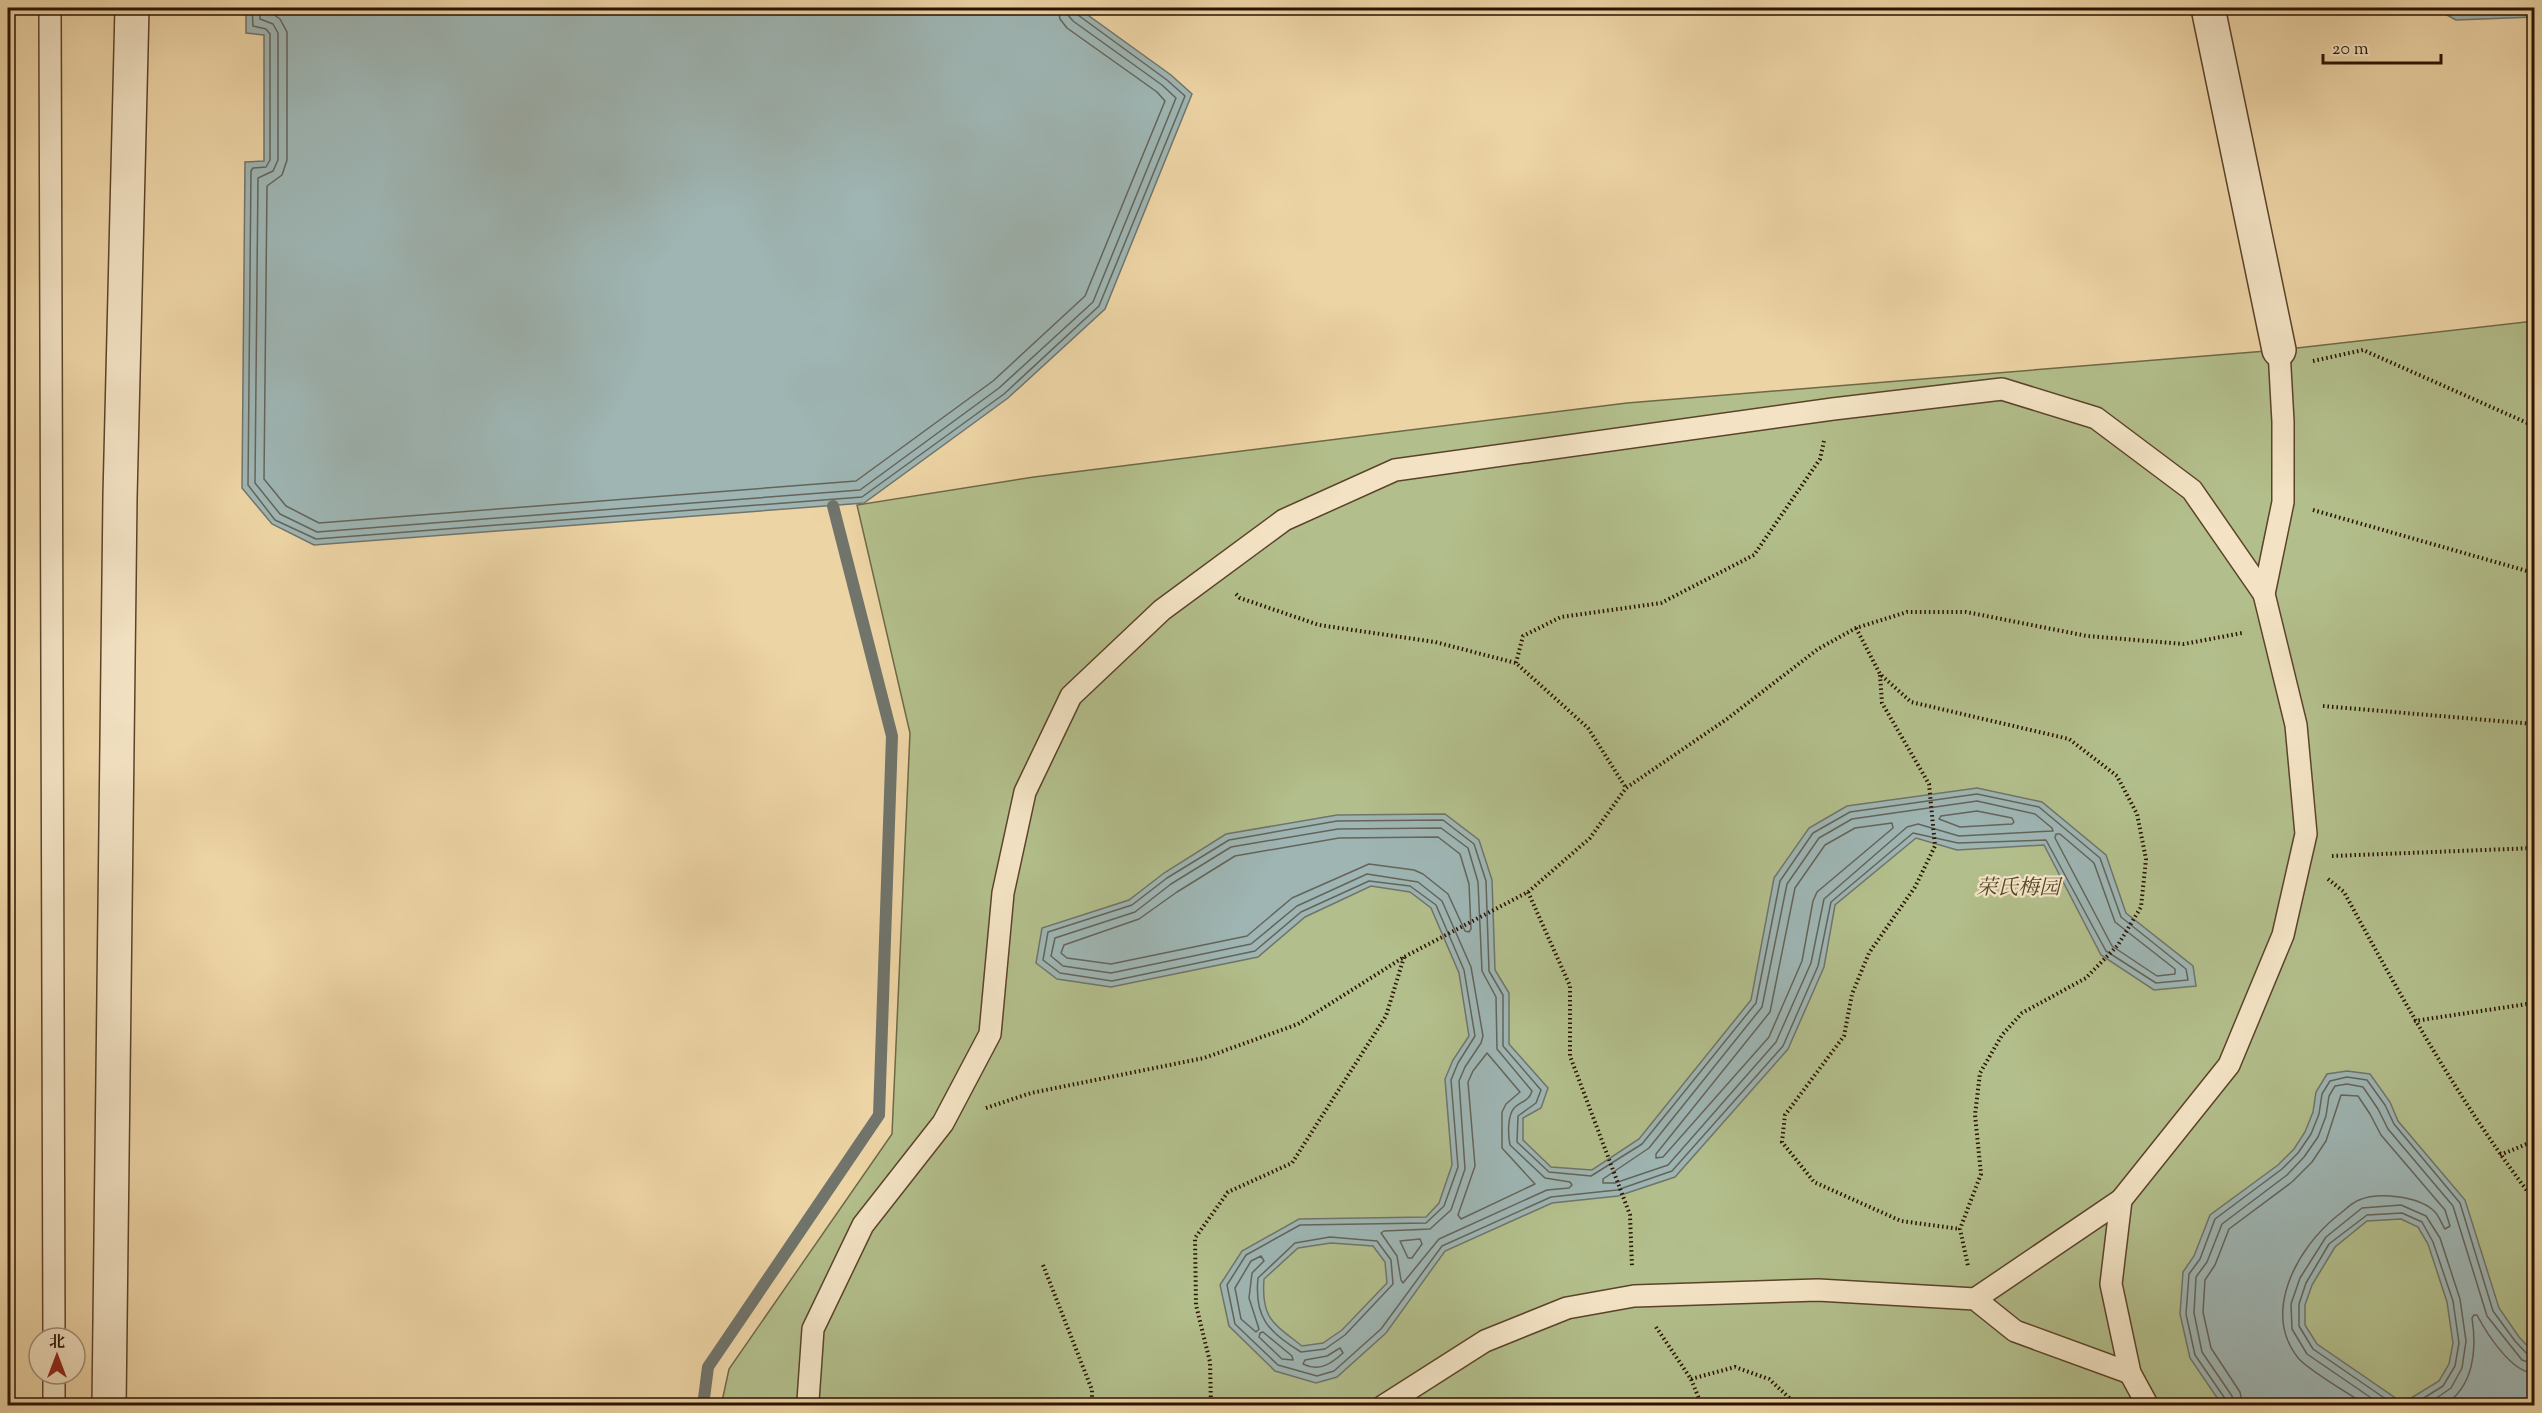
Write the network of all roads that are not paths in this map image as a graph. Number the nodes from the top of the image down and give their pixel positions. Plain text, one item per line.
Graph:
1 (50, 8) edge
2 (132, 8) edge
3 (2208, 8) edge
4 (2280, 359) joint
5 (2264, 594) junction
6 (2121, 1200) junction
7 (1975, 1299) junction
8 (54, 1326) edge
9 (2130, 1373) junction
10 (54, 1386) edge
11 (54, 1406) edge
12 (109, 1406) edge
13 (810, 1406) edge
14 (1383, 1406) edge
15 (2148, 1406) edge

1 - 8 lane
2 - 12 street
3 - 4 street
4 - 5 lane
5 - 6 lane
5 - 13 lane
6 - 7 lane
6 - 9 lane
7 - 9 lane
7 - 14 lane
9 - 15 lane
10 - 11 lane

